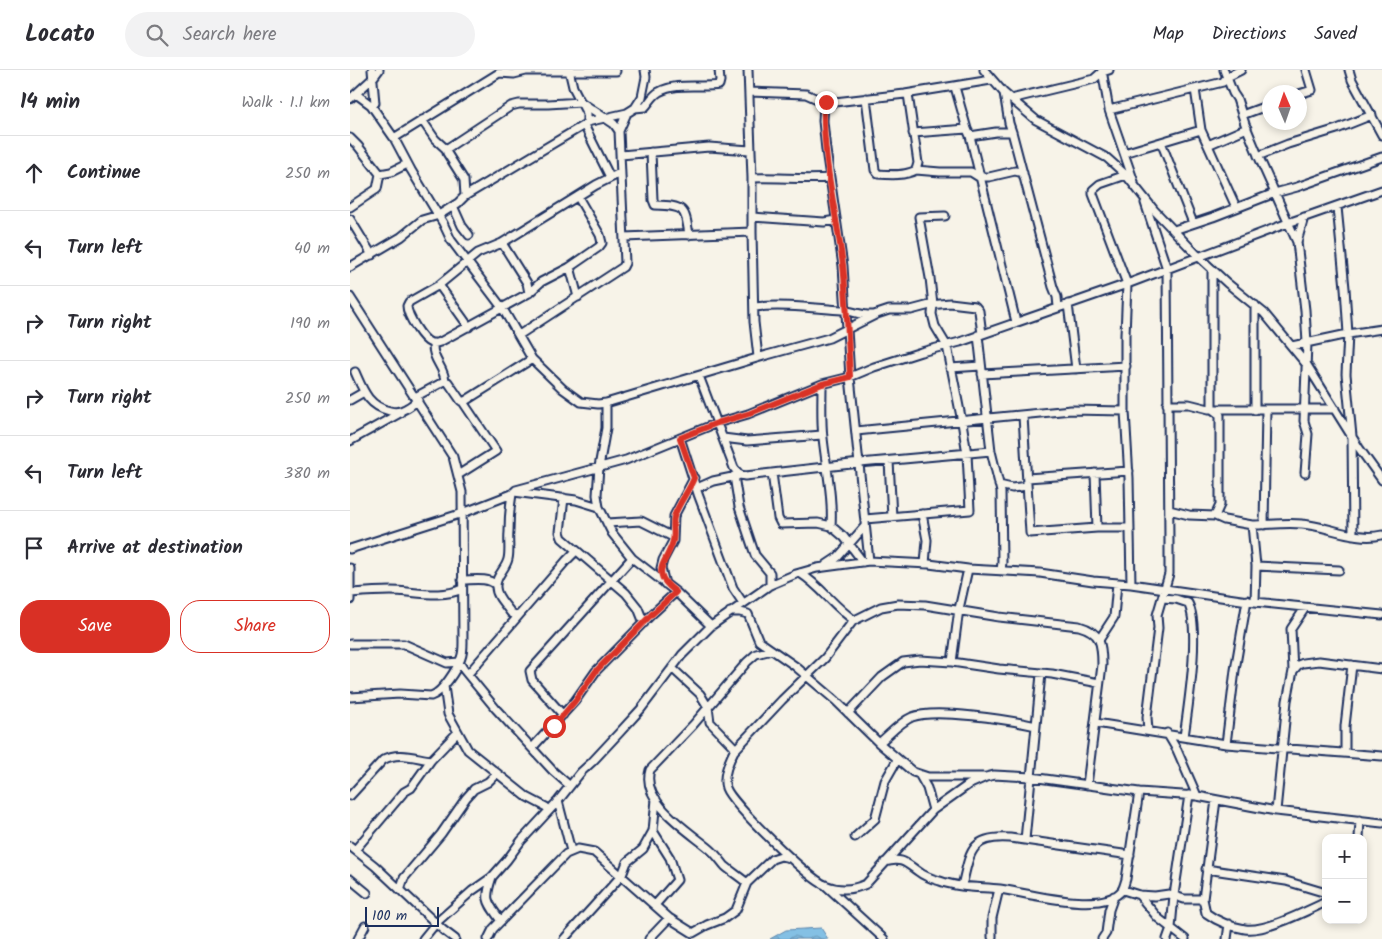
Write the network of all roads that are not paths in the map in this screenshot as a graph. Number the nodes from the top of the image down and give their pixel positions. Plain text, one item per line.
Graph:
1 (372, 70) edge
2 (379, 70) edge
3 (645, 70) edge
4 (719, 70) edge
5 (748, 70) edge
6 (984, 70) edge
7 (1241, 70) edge
8 (1306, 70) edge
9 (1349, 70) edge
10 (554, 71) edge
11 (569, 71) edge
12 (616, 71) edge
13 (1104, 71) edge
14 (1225, 74) edge
15 (373, 78) junction
16 (991, 80) junction
17 (955, 87) junction
18 (1195, 89) junction
19 (749, 92) junction
20 (1307, 92) edge
21 (1004, 93) junction
22 (356, 94) junction
23 (908, 94) junction
24 (866, 98) junction
25 (350, 99) edge
26 (1011, 100) junction
27 (581, 102) junction
28 (824, 102) junction
29 (371, 106) junction
30 (635, 108) junction
31 (1262, 108) edge
32 (1109, 110) junction
33 (627, 113) junction
34 (1242, 115) junction
35 (1372, 115) junction
36 (605, 119) junction
37 (422, 120) junction
38 (586, 123) junction
39 (1247, 128) junction
40 (1201, 130) junction
41 (619, 131) junction
42 (1012, 132) junction
43 (913, 133) junction
44 (968, 133) junction
45 (1382, 135) edge
46 (350, 138) edge
47 (394, 138) junction
48 (1161, 142) junction
49 (1208, 145) junction
50 (446, 150) junction
51 (750, 150) junction
52 (651, 152) junction
53 (1124, 153) junction
54 (620, 154) junction
55 (1258, 156) junction
56 (1382, 157) edge
57 (407, 164) junction
58 (916, 170) junction
59 (620, 172) junction
60 (1023, 173) junction
61 (380, 174) junction
62 (1126, 175) junction
63 (610, 176) junction
64 (979, 177) junction
65 (752, 178) junction
66 (830, 178) junction
67 (1135, 185) junction
68 (1382, 190) edge
69 (1275, 193) junction
70 (465, 196) junction
71 (578, 197) junction
72 (1145, 200) junction
73 (453, 206) junction
74 (350, 207) edge
75 (1236, 207) junction
76 (1337, 207) junction
77 (439, 216) junction
78 (945, 216) dead end
79 (752, 217) junction
80 (1304, 217) junction
81 (350, 219) edge
82 (836, 220) junction
83 (1193, 223) junction
84 (1288, 223) junction
85 (1174, 230) junction
86 (752, 232) junction
87 (469, 235) dead end
88 (689, 235) junction
89 (624, 237) junction
90 (1297, 242) junction
91 (502, 243) junction
92 (372, 255) junction
93 (1199, 257) junction
94 (467, 263) junction
95 (350, 267) edge
96 (570, 267) junction
97 (1166, 269) junction
98 (1212, 269) junction
99 (1127, 284) junction
100 (439, 285) junction
101 (530, 293) junction
102 (578, 296) junction
103 (350, 297) edge
104 (1068, 304) junction
105 (933, 305) junction
106 (1255, 305) junction
107 (353, 306) edge
108 (755, 307) junction
109 (1058, 307) junction
110 (503, 309) junction
111 (846, 310) junction
112 (876, 314) junction
113 (1016, 322) junction
114 (469, 327) junction
115 (1382, 329) edge
116 (846, 330) junction
117 (980, 334) junction
118 (1348, 334) junction
119 (519, 335) junction
120 (433, 343) junction
121 (1307, 343) junction
122 (947, 346) junction
123 (1292, 346) junction
124 (758, 357) junction
125 (532, 359) junction
126 (1307, 365) junction
127 (1126, 366) junction
128 (950, 368) junction
129 (1076, 369) junction
130 (982, 370) junction
131 (355, 372) dead end
132 (699, 376) junction
133 (850, 377) junction
134 (445, 381) junction
135 (822, 384) junction
136 (364, 392) junction
137 (417, 399) junction
138 (350, 400) edge
139 (463, 402) junction
140 (606, 403) junction
141 (1167, 404) junction
142 (1212, 409) junction
143 (1335, 409) junction
144 (404, 410) junction
145 (1255, 410) junction
146 (1266, 410) junction
147 (1304, 410) junction
148 (1125, 411) junction
149 (1023, 416) junction
150 (987, 420) junction
151 (962, 422) junction
152 (717, 423) junction
153 (856, 432) junction
154 (822, 435) junction
155 (1352, 436) junction
156 (680, 438) junction
157 (723, 438) junction
158 (350, 441) edge
159 (991, 451) junction
160 (967, 454) junction
161 (889, 461) junction
162 (860, 463) junction
163 (599, 467) junction
164 (826, 467) junction
165 (1129, 471) junction
166 (1095, 473) junction
167 (1305, 473) dead end
168 (772, 474) junction
169 (458, 475) junction
170 (737, 476) junction
171 (694, 478) junction
172 (1382, 480) edge
173 (1027, 482) junction
174 (999, 485) junction
175 (697, 488) junction
176 (513, 493) junction
177 (564, 498) junction
178 (598, 507) junction
179 (1169, 510) junction
180 (463, 513) junction
181 (922, 514) junction
182 (1215, 516) junction
183 (892, 517) junction
184 (865, 523) junction
185 (607, 524) junction
186 (1252, 525) junction
187 (1264, 525) junction
188 (831, 526) junction
189 (1097, 528) junction
190 (1130, 528) junction
191 (1353, 535) junction
192 (1382, 535) edge
193 (673, 537) junction
194 (849, 544) junction
195 (350, 549) edge
196 (576, 551) junction
197 (632, 558) junction
198 (866, 562) junction
199 (925, 564) junction
200 (1256, 566) junction
201 (824, 567) junction
202 (350, 568) edge
203 (968, 569) junction
204 (1339, 570) dead end
205 (1001, 571) junction
206 (800, 573) junction
207 (462, 580) junction
208 (612, 581) junction
209 (1117, 583) junction
210 (665, 584) junction
211 (1131, 584) junction
212 (770, 585) junction
213 (496, 586) junction
214 (462, 589) junction
215 (1165, 589) junction
216 (676, 592) junction
217 (350, 593) edge
218 (1162, 598) junction
219 (1247, 600) junction
220 (743, 602) junction
221 (1255, 602) junction
222 (1305, 608) junction
223 (959, 610) junction
224 (729, 612) junction
225 (1382, 615) edge
226 (518, 616) junction
227 (854, 620) junction
228 (644, 623) junction
229 (711, 626) junction
230 (1099, 640) junction
231 (350, 644) edge
232 (772, 650) junction
233 (460, 662) junction
234 (952, 662) junction
235 (1352, 665) junction
236 (672, 668) junction
237 (1382, 669) edge
238 (1293, 671) junction
239 (468, 674) junction
240 (1041, 674) junction
241 (806, 677) junction
242 (1099, 683) junction
243 (444, 686) junction
244 (350, 698) edge
245 (708, 707) junction
246 (848, 713) junction
247 (563, 715) junction
248 (1096, 724) junction
249 (1036, 726) junction
250 (458, 732) junction
251 (1148, 732) junction
252 (1167, 734) junction
253 (1184, 737) junction
254 (879, 743) junction
255 (1226, 744) junction
256 (1282, 747) junction
257 (533, 748) junction
258 (736, 749) junction
259 (1345, 752) junction
260 (1382, 756) edge
261 (431, 760) junction
262 (898, 760) junction
263 (497, 773) junction
264 (919, 774) junction
265 (986, 777) junction
266 (1031, 778) junction
267 (1087, 785) junction
268 (570, 786) junction
269 (1139, 792) junction
270 (1189, 795) junction
271 (350, 796) edge
272 (1197, 796) junction
273 (656, 799) junction
274 (1216, 800) junction
275 (558, 801) junction
276 (933, 810) junction
277 (549, 811) junction
278 (1276, 811) junction
279 (1360, 820) junction
280 (1382, 823) edge
281 (652, 831) junction
282 (1359, 834) edge
283 (855, 837) dead end
284 (1025, 840) junction
285 (353, 848) edge
286 (572, 851) junction
287 (1130, 855) junction
288 (793, 859) junction
289 (885, 862) junction
290 (1206, 869) junction
291 (622, 875) junction
292 (492, 877) junction
293 (350, 878) edge
294 (747, 883) junction
295 (824, 885) junction
296 (962, 886) junction
297 (999, 889) junction
298 (400, 890) junction
299 (1122, 890) junction
300 (1322, 892) edge
301 (367, 893) dead end
302 (1139, 895) junction
303 (1174, 895) junction
304 (1114, 896) junction
305 (1203, 899) junction
306 (655, 904) junction
307 (1322, 904) edge
308 (669, 918) junction
309 (501, 921) junction
310 (436, 923) junction
311 (1229, 924) junction
312 (365, 926) dead end
313 (1171, 928) junction
314 (692, 936) edge
315 (992, 937) dead end
316 (358, 939) edge
317 (422, 939) edge
318 (455, 939) edge
319 (488, 939) edge
320 (564, 939) edge
321 (649, 939) edge
322 (884, 939) edge
323 (1102, 939) edge
324 (1166, 939) edge
325 (1185, 939) edge
326 (1227, 939) edge

1 - 15 street
2 - 15 street
3 - 30 street
4 - 30 street
5 - 19 street
6 - 16 street
7 - 14 street
8 - 20 street
9 - 35 street
10 - 11 street
10 - 37 street
11 - 12 street
11 - 27 street
13 - 26 street
13 - 32 street
14 - 18 street
14 - 34 street
15 - 22 street
15 - 29 street
16 - 17 street
16 - 21 street
17 - 23 street
17 - 44 street
18 - 32 street
18 - 40 street
19 - 28 street
19 - 51 street
21 - 26 street
21 - 42 street
22 - 25 street
22 - 29 street
23 - 24 street
23 - 43 street
24 - 28 street
24 - 58 street
26 - 62 street
27 - 36 street
27 - 38 street
27 - 50 street
28 - 66 street
29 - 47 street
30 - 33 street
31 - 34 street
32 - 53 street
33 - 36 street
33 - 41 street
34 - 39 street
35 - 45 street
35 - 55 street
36 - 38 street
36 - 41 street
37 - 47 street
37 - 50 street
38 - 63 street
38 - 70 street
39 - 49 street
39 - 55 street
40 - 48 street
40 - 49 street
41 - 54 street
42 - 44 street
42 - 60 street
43 - 44 street
43 - 58 street
44 - 64 street
46 - 61 street
47 - 57 street
48 - 53 street
48 - 83 street
49 - 75 street
50 - 70 street
51 - 52 street
51 - 65 street
52 - 54 street
52 - 88 street
53 - 67 street
54 - 59 street
55 - 69 street
56 - 69 street
57 - 61 street
57 - 77 street
58 - 64 street
59 - 63 street
59 - 89 street
60 - 64 street
60 - 109 street
61 - 74 street
62 - 67 street
62 - 99 street
63 - 71 street
64 - 113 street
65 - 66 street
65 - 79 street
66 - 82 street
67 - 72 street
68 - 76 street
69 - 75 street
69 - 84 street
70 - 73 street
71 - 91 street
71 - 96 street
72 - 85 street
72 - 97 street
73 - 77 street
73 - 87 street
75 - 83 street
76 - 80 street
76 - 118 street
77 - 92 street
77 - 94 street
78 - 105 street
79 - 82 street
79 - 86 street
80 - 84 street
80 - 90 street
81 - 92 street
82 - 111 street
83 - 85 street
84 - 90 street
84 - 93 street
85 - 93 street
86 - 88 street
86 - 108 street
88 - 89 street
89 - 102 street
90 - 121 street
91 - 94 street
91 - 101 street
92 - 95 street
93 - 97 street
93 - 98 street
94 - 100 street
94 - 110 street
96 - 101 street
96 - 102 street
97 - 99 street
97 - 141 street
98 - 106 street
98 - 142 street
99 - 104 street
99 - 127 street
100 - 114 street
100 - 120 street
101 - 110 street
102 - 119 street
103 - 107 street
104 - 109 street
104 - 129 street
105 - 112 street
105 - 117 street
105 - 122 street
106 - 123 street
106 - 145 street
107 - 137 street
108 - 111 street
108 - 124 street
109 - 113 street
110 - 114 street
110 - 119 street
111 - 112 street
111 - 116 street
112 - 116 street
113 - 117 street
114 - 120 street
115 - 118 street
116 - 124 street
116 - 133 street
117 - 122 street
117 - 130 street
118 - 121 street
118 - 155 street
119 - 125 street
120 - 134 street
121 - 123 street
121 - 126 street
122 - 128 street
122 - 133 street
123 - 126 street
124 - 132 street
125 - 139 street
125 - 140 street
126 - 143 street
126 - 147 street
127 - 129 street
127 - 148 street
128 - 130 street
128 - 151 street
129 - 130 street
130 - 150 street
131 - 136 street
132 - 140 street
132 - 152 street
133 - 135 street
133 - 153 street
134 - 137 street
134 - 139 street
135 - 152 street
135 - 154 street
136 - 138 street
136 - 144 street
137 - 144 street
137 - 169 street
139 - 169 street
140 - 163 street
141 - 142 street
141 - 179 street
142 - 145 street
142 - 182 street
143 - 147 street
143 - 155 street
144 - 158 street
145 - 146 street
146 - 147 street
146 - 187 street
147 - 167 street
148 - 149 street
148 - 165 street
149 - 150 street
149 - 173 street
150 - 151 street
150 - 159 street
151 - 153 street
151 - 160 street
152 - 156 street
152 - 157 street
153 - 162 street
154 - 157 street
154 - 164 street
155 - 172 street
155 - 191 street
156 - 163 street
156 - 171 street
157 - 170 street
159 - 160 street
159 - 174 street
160 - 161 street
160 - 181 street
161 - 162 street
161 - 183 street
162 - 164 street
162 - 184 street
163 - 176 street
163 - 178 street
164 - 168 street
164 - 188 street
165 - 166 street
165 - 190 street
166 - 173 street
166 - 189 street
168 - 170 street
168 - 188 street
169 - 180 street
170 - 175 street
170 - 212 street
171 - 175 street
171 - 193 street
173 - 174 street
173 - 189 street
174 - 205 street
175 - 220 street
176 - 177 street
176 - 180 street
176 - 213 street
177 - 178 street
177 - 196 street
178 - 185 street
179 - 182 street
179 - 215 street
180 - 195 street
180 - 207 street
181 - 183 street
181 - 199 street
182 - 186 street
183 - 184 street
184 - 194 street
184 - 198 street
185 - 193 street
185 - 197 street
186 - 187 street
186 - 200 street
187 - 191 street
188 - 194 street
189 - 190 street
190 - 211 street
191 - 192 street
193 - 210 street
194 - 198 street
194 - 201 street
196 - 208 street
196 - 226 street
197 - 208 street
197 - 210 street
198 - 199 street
198 - 201 street
199 - 203 street
200 - 204 street
200 - 221 street
201 - 206 street
202 - 217 street
203 - 205 street
203 - 223 street
205 - 209 street
206 - 212 street
206 - 227 street
207 - 213 street
207 - 214 street
208 - 228 street
208 - 247 street
209 - 211 street
209 - 230 street
210 - 216 street
211 - 215 street
212 - 220 street
213 - 226 street
214 - 217 street
214 - 233 street
215 - 218 street
215 - 219 street
216 - 228 street
216 - 229 street
218 - 251 street
218 - 253 street
219 - 221 street
219 - 255 street
220 - 224 street
221 - 222 street
222 - 225 street
222 - 238 street
223 - 227 street
223 - 230 street
223 - 234 street
224 - 229 street
224 - 232 street
226 - 239 street
227 - 241 street
228 - 247 street
229 - 236 street
230 - 242 street
231 - 233 street
232 - 241 street
232 - 245 street
233 - 239 street
233 - 243 street
234 - 240 street
234 - 246 street
235 - 237 street
235 - 238 street
235 - 259 street
236 - 245 street
236 - 268 street
238 - 256 street
239 - 257 street
240 - 242 street
240 - 249 street
241 - 246 street
241 - 258 street
242 - 248 street
243 - 244 street
243 - 250 street
245 - 258 street
245 - 273 street
246 - 254 street
247 - 257 street
248 - 251 street
248 - 267 street
249 - 254 street
249 - 266 street
250 - 261 street
250 - 263 street
251 - 252 street
252 - 253 street
252 - 272 street
253 - 255 street
254 - 262 street
255 - 256 street
256 - 259 street
256 - 278 street
257 - 268 street
258 - 288 street
259 - 260 street
261 - 271 street
261 - 285 street
262 - 264 street
262 - 283 street
263 - 277 street
263 - 298 street
264 - 265 street
264 - 276 street
265 - 266 street
265 - 276 street
266 - 267 street
266 - 284 street
267 - 269 street
268 - 275 street
269 - 270 street
269 - 287 street
270 - 272 street
270 - 303 street
272 - 274 street
273 - 281 street
273 - 294 street
274 - 278 street
274 - 290 street
275 - 277 street
275 - 286 street
276 - 289 street
277 - 292 street
278 - 279 street
279 - 280 street
279 - 282 street
281 - 291 street
281 - 306 street
284 - 287 street
284 - 296 street
285 - 298 street
286 - 291 street
286 - 309 street
287 - 299 street
288 - 294 street
288 - 295 street
289 - 295 street
289 - 296 street
290 - 300 street
290 - 305 street
291 - 306 street
291 - 320 street
292 - 309 street
292 - 310 street
293 - 301 street
294 - 314 street
295 - 322 street
296 - 297 street
297 - 304 street
297 - 315 street
298 - 310 street
299 - 302 street
299 - 304 street
302 - 303 street
302 - 313 street
303 - 305 street
303 - 313 street
304 - 323 street
305 - 311 street
306 - 308 street
307 - 311 street
308 - 314 street
308 - 321 street
309 - 319 street
310 - 317 street
310 - 318 street
311 - 326 street
312 - 316 street
313 - 324 street
313 - 325 street

